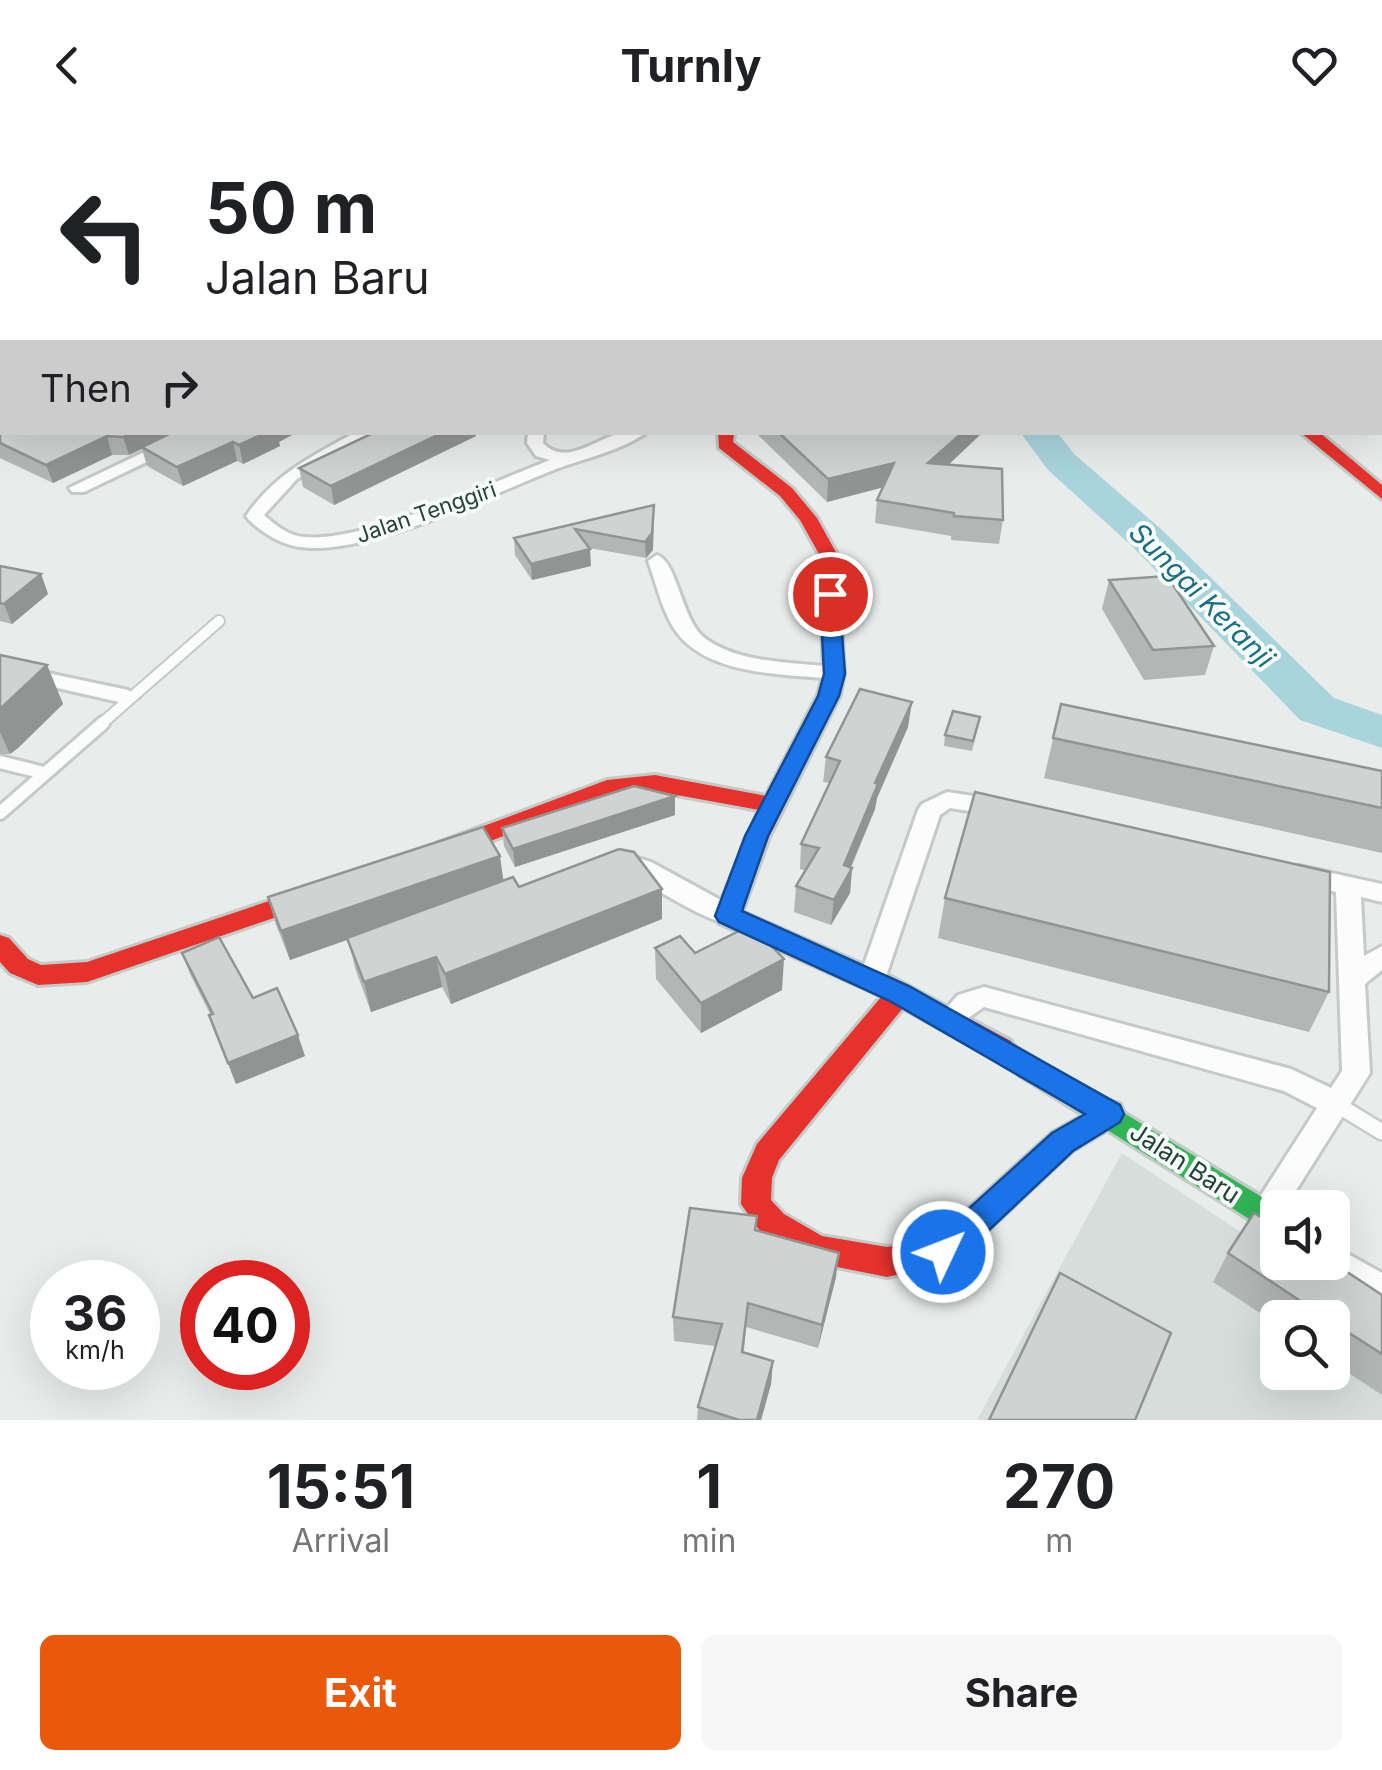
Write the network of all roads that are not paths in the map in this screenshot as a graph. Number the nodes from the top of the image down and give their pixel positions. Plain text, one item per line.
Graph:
1 (194, 435) edge
2 (363, 435) edge
3 (536, 435) edge
4 (633, 435) edge
5 (726, 435) edge
6 (1312, 435) edge
7 (568, 461) junction
8 (78, 488) dead end
9 (1382, 494) edge
10 (656, 560) dead end
11 (218, 621) dead end
12 (0, 669) edge
13 (834, 674) junction
14 (128, 696) junction
15 (0, 762) edge
16 (44, 773) junction
17 (772, 805) junction
18 (1017, 812) edge
19 (0, 813) edge
20 (416, 859) edge
21 (602, 862) edge
22 (1270, 869) edge
23 (342, 886) edge
24 (1348, 886) junction
25 (1382, 894) edge
26 (728, 916) junction
27 (0, 945) edge
28 (1382, 956) edge
29 (872, 979) junction
30 (1352, 980) junction
31 (900, 993) junction
32 (948, 1020) junction
33 (1336, 1104) junction
34 (1110, 1114) junction
35 (1382, 1132) edge
36 (1287, 1190) edge
37 (1260, 1211) edge
38 (1350, 1271) edge
39 (1382, 1291) edge

1 - 8 street
2 - 7 street, Jalan Tenggiri
3 - 7 street
4 - 7 street
5 - 13 main road
6 - 9 main road
10 - 13 street
11 - 14 lane
12 - 14 street
13 - 17 main road
14 - 16 lane
15 - 16 lane
16 - 19 lane
17 - 20 main road
17 - 26 main road
18 - 29 street
21 - 26 street
22 - 24 street
23 - 27 main road
24 - 25 street
24 - 30 street
26 - 29 main road, Jalan Baru
28 - 30 street
29 - 31 main road, Jalan Baru
30 - 33 street
31 - 32 main road, Jalan Baru
31 - 34 main road
32 - 33 street
32 - 34 main road, Jalan Baru
33 - 35 lane
33 - 36 street
34 - 37 main road, Jalan Baru
38 - 39 street

